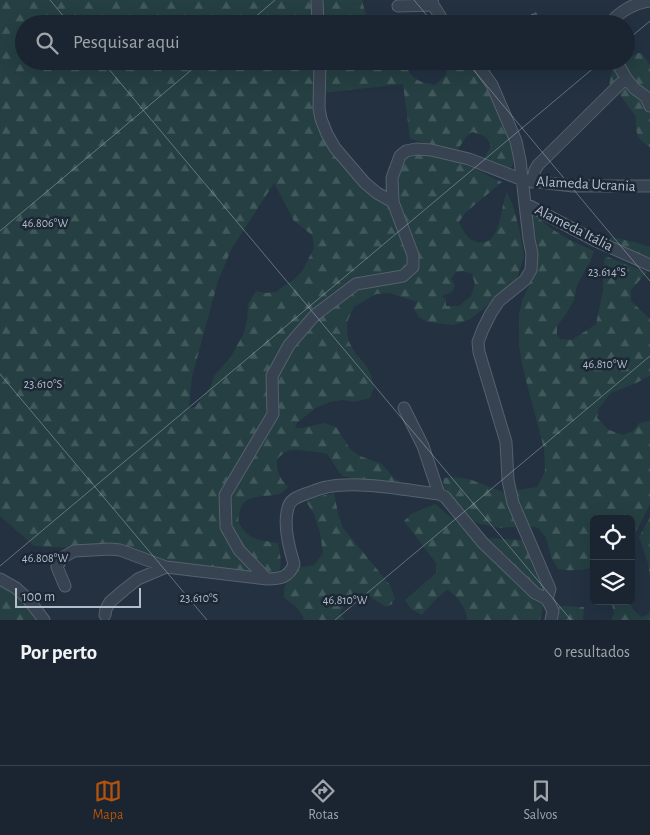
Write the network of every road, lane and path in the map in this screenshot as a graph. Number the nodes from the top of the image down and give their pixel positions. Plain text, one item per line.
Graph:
1 (317, 0) edge
2 (650, 1) edge
3 (433, 2) edge
4 (398, 6) dead end
5 (318, 15) edge
6 (440, 15) edge
7 (618, 15) edge
8 (320, 70) edge
9 (481, 70) edge
10 (621, 70) edge
11 (626, 78) junction
12 (649, 99) edge
13 (528, 181) junction
14 (650, 186) edge
15 (393, 202) junction
16 (526, 204) junction
17 (650, 265) edge
18 (404, 408) dead end
19 (439, 494) junction
20 (166, 567) junction
21 (0, 579) edge
22 (267, 579) junction
23 (65, 586) dead end
24 (547, 599) junction
25 (105, 615) dead end
26 (44, 620) edge
27 (551, 620) edge

1 - 5 street
2 - 7 street
3 - 4 street
3 - 6 street
8 - 15 street
9 - 13 street
10 - 11 street
11 - 12 street
11 - 13 street
13 - 14 street, Alameda Ucrania
13 - 15 street, Alameda Ucrania
13 - 16 street
15 - 22 street, Alameda Ucrania
16 - 17 street, Alameda Itália
16 - 24 street
18 - 19 street
19 - 22 street
19 - 24 street
20 - 22 street
20 - 23 street
20 - 25 street
21 - 26 street
24 - 27 street

